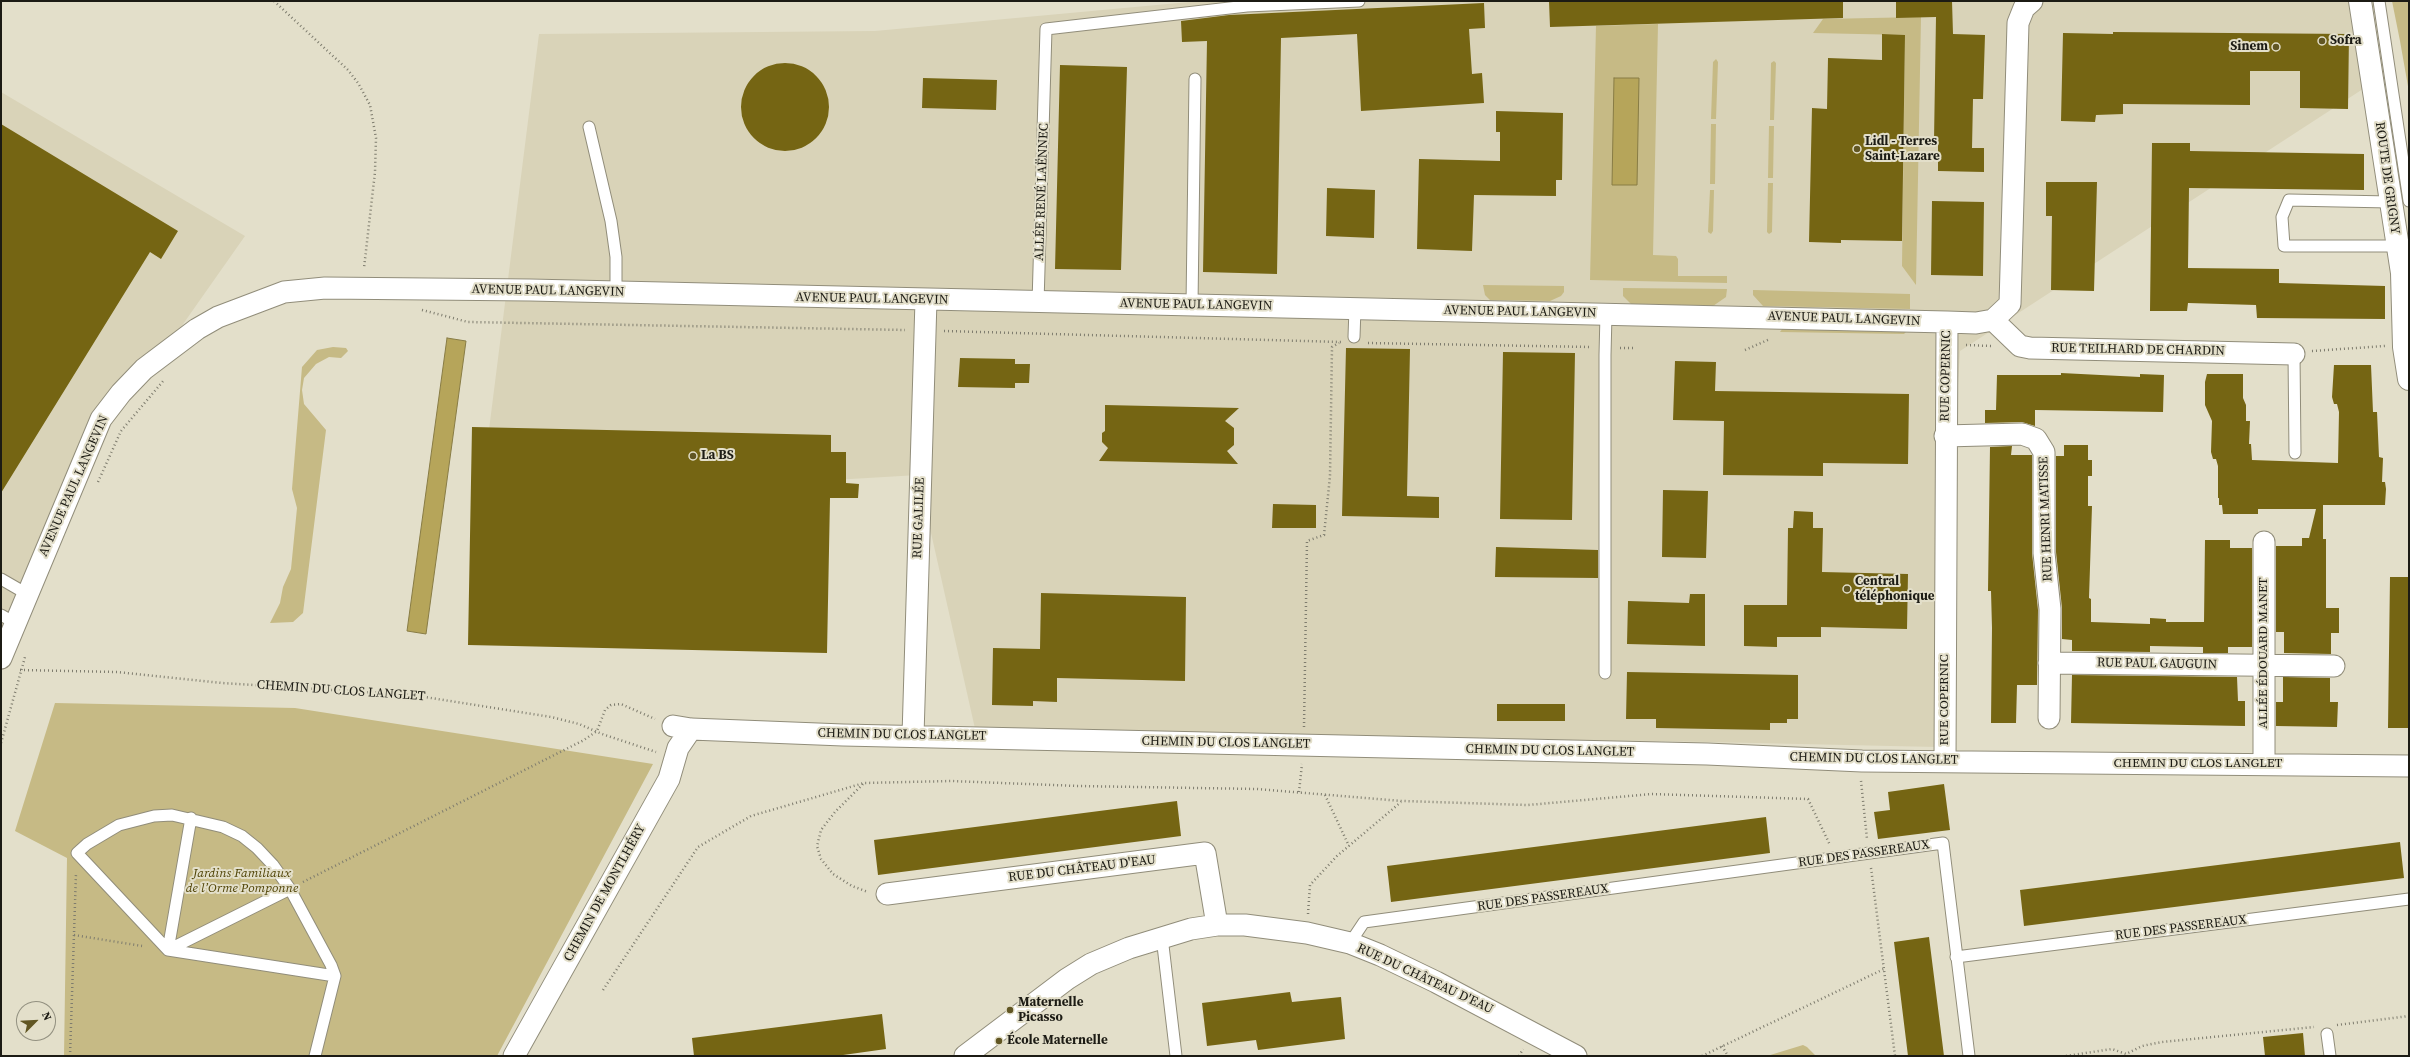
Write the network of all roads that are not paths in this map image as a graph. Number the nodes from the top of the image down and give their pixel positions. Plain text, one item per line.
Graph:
1 (1359, 1) edge
2 (2032, 1) edge
3 (2360, 1) edge
4 (2379, 1) edge
5 (1195, 79) dead end
6 (589, 127) dead end
7 (2400, 202) edge
8 (2397, 246) junction
9 (616, 292) junction
10 (926, 300) junction
11 (1038, 303) junction
12 (1192, 305) junction
13 (1354, 308) junction
14 (1606, 314) junction
15 (1993, 320) junction
16 (1947, 322) junction
17 (1352, 340) road end
18 (2294, 354) joint
19 (2409, 379) edge
20 (1945, 436) junction
21 (2295, 454) dead end
22 (2264, 542) dead end
23 (1, 579) edge
24 (27, 594) junction
25 (8, 619) edge
26 (2049, 663) junction
27 (8, 664) edge
28 (2264, 666) junction
29 (2334, 666) dead end
30 (1605, 673) dead end
31 (2049, 718) dead end
32 (682, 727) joint
33 (913, 736) junction
34 (1945, 761) junction
35 (2264, 764) junction
36 (2409, 766) edge
37 (191, 818) junction
38 (290, 889) junction
39 (887, 894) road end
40 (2409, 899) edge
41 (1217, 925) junction
42 (1162, 937) junction
43 (1350, 943) junction
44 (168, 950) junction
45 (1956, 957) junction
46 (335, 976) junction
47 (2326, 1029) road end
48 (315, 1056) edge
49 (514, 1056) edge
50 (965, 1056) edge
51 (1176, 1056) edge
52 (1576, 1056) edge
53 (1969, 1056) edge
54 (2330, 1056) edge

1 - 11 lane, ALLÉE RENÉ LAËNNEC
2 - 15 street
3 - 7 street, ROUTE DE GRIGNY
4 - 7 lane
5 - 12 lane
6 - 9 lane
7 - 8 street, ROUTE DE GRIGNY
7 - 8 lane
8 - 19 street, ROUTE DE GRIGNY
9 - 10 street, AVENUE PAUL LANGEVIN
9 - 24 street, AVENUE PAUL LANGEVIN
10 - 11 street, AVENUE PAUL LANGEVIN
10 - 33 street, RUE GALILÉE
11 - 12 street, AVENUE PAUL LANGEVIN
12 - 13 street, AVENUE PAUL LANGEVIN
13 - 14 street, AVENUE PAUL LANGEVIN
13 - 17 lane
14 - 16 street, AVENUE PAUL LANGEVIN
14 - 30 lane
15 - 16 street, RUE COPERNIC
15 - 18 street, RUE TEILHARD DE CHARDIN
16 - 20 street, RUE COPERNIC
18 - 21 lane
20 - 26 street, RUE HENRI MATISSE
20 - 34 street, RUE COPERNIC
22 - 28 street, ALLÉE ÉDOUARD MANET
23 - 24 lane
24 - 25 street, AVENUE PAUL LANGEVIN
25 - 27 street, AVENUE PAUL LANGEVIN
26 - 28 street, RUE PAUL GAUGUIN
26 - 31 street, RUE HENRI MATISSE
28 - 29 street, RUE PAUL GAUGUIN
28 - 35 street, ALLÉE ÉDOUARD MANET
32 - 33 street, CHEMIN DU CLOS LANGLET
32 - 49 street, CHEMIN DE MONTLHÉRY
33 - 34 street, CHEMIN DU CLOS LANGLET
34 - 35 street, CHEMIN DU CLOS LANGLET
35 - 36 street, CHEMIN DU CLOS LANGLET
37 - 38 lane
37 - 44 lane
37 - 44 lane
38 - 44 lane
38 - 46 lane
39 - 41 street, RUE DU CHÂTEAU D'EAU
40 - 45 lane, RUE DES PASSEREAUX
41 - 42 street, RUE DU CHÂTEAU D'EAU
41 - 43 street, RUE DU CHÂTEAU D'EAU
42 - 50 street, RUE DU CHÂTEAU D'EAU
42 - 51 lane
43 - 45 lane, RUE DES PASSEREAUX
43 - 52 street, RUE DU CHÂTEAU D'EAU
44 - 46 lane
45 - 53 lane
46 - 48 lane
47 - 54 lane

